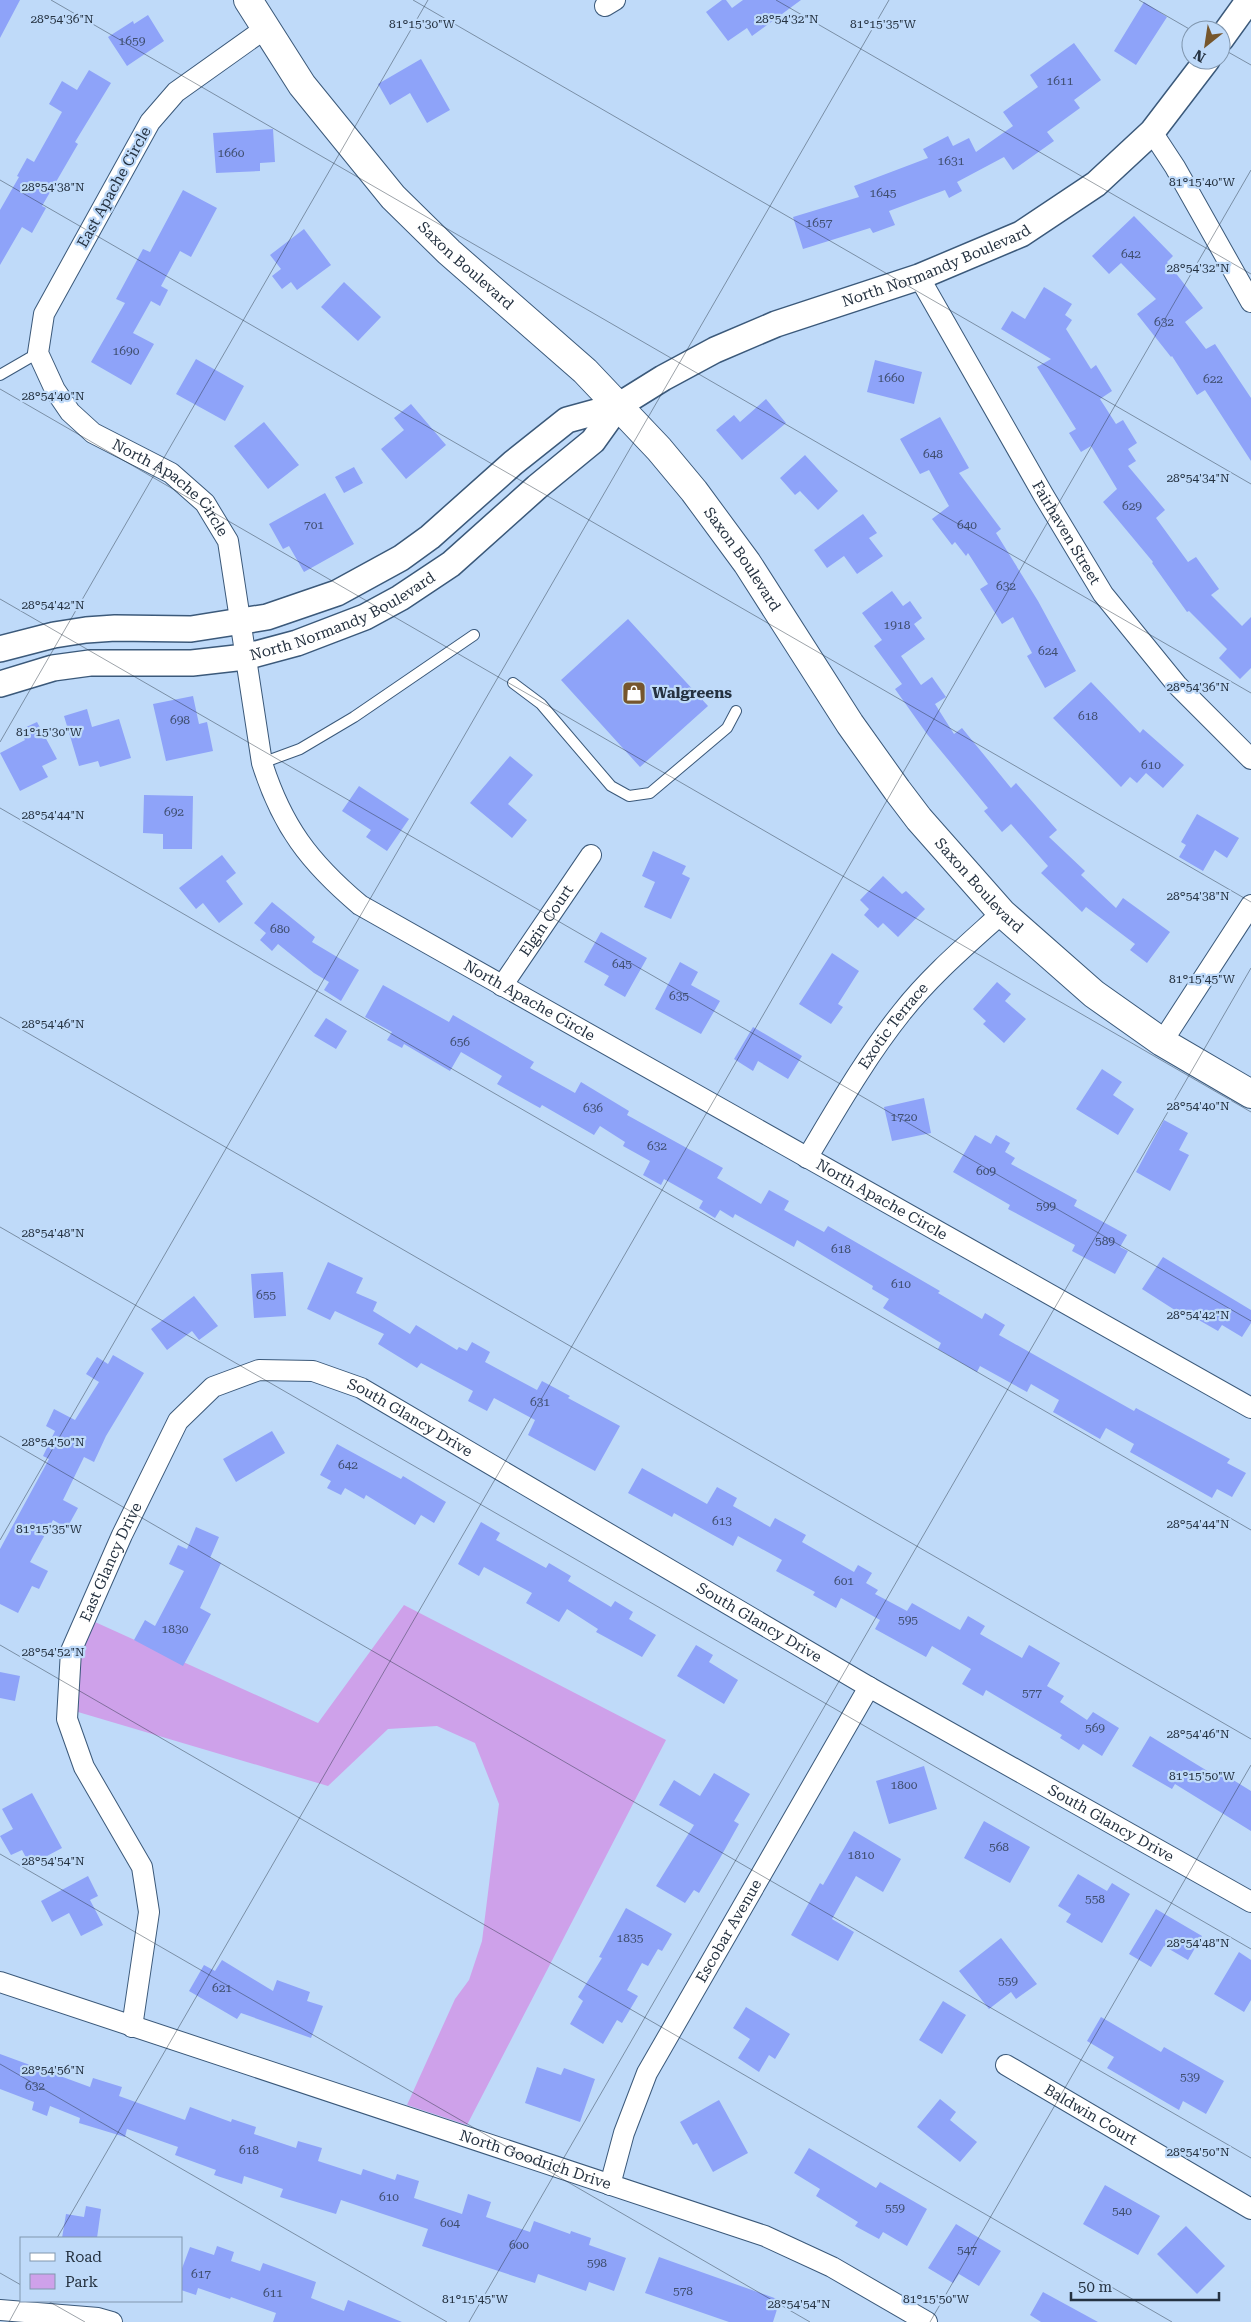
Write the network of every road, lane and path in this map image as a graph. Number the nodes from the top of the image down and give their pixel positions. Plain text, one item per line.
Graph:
1 (248, 0) edge
2 (1240, 3) edge
3 (1231, 20) edge
4 (266, 28) junction
5 (1199, 70) edge
6 (1152, 132) junction
7 (919, 277) junction
8 (1251, 302) edge
9 (38, 353) junction
10 (0, 375) edge
11 (618, 406) junction
12 (240, 620) junction
13 (474, 635) dead end
14 (0, 649) edge
15 (245, 657) junction
16 (513, 683) dead end
17 (0, 684) edge
18 (736, 711) dead end
19 (1251, 759) edge
20 (262, 763) junction
21 (591, 855) dead end
22 (1251, 905) edge
23 (1002, 913) junction
24 (502, 986) junction
25 (1162, 1042) junction
26 (1251, 1094) edge
27 (808, 1158) junction
28 (259, 1370) joint
29 (1251, 1408) edge
30 (869, 1686) junction
31 (1251, 1902) edge
32 (0, 1982) edge
33 (132, 2027) junction
34 (1006, 2065) dead end
35 (610, 2184) junction
36 (1251, 2209) edge
37 (0, 2310) edge
38 (112, 2322) edge
39 (927, 2322) edge

1 - 4 main road, Saxon Boulevard
2 - 3 street
4 - 9 street, East Apache Circle
4 - 11 main road, Saxon Boulevard
5 - 6 street, North Normandy Boulevard
6 - 7 street, North Normandy Boulevard
6 - 8 street
7 - 11 street, North Normandy Boulevard
7 - 19 street, Fairhaven Street
9 - 10 lane
9 - 12 street, North Apache Circle
11 - 12 street, North Normandy Boulevard
11 - 15 street, North Normandy Boulevard
11 - 23 main road, Saxon Boulevard
12 - 14 street, North Normandy Boulevard
12 - 15 street, North Apache Circle
13 - 20 lane
15 - 17 street, North Normandy Boulevard
15 - 20 street, North Apache Circle
16 - 18 lane
20 - 24 street, North Apache Circle
21 - 24 street, Elgin Court
22 - 25 street
23 - 25 main road, Saxon Boulevard
23 - 27 street, Exotic Terrace
24 - 27 street, North Apache Circle
25 - 26 main road, Saxon Boulevard
27 - 29 street, North Apache Circle
28 - 30 street, South Glancy Drive
28 - 33 street, East Glancy Drive
30 - 31 street, South Glancy Drive
30 - 35 street, Escobar Avenue
32 - 33 street, North Goodrich Drive
33 - 35 street, North Goodrich Drive
34 - 36 street, Baldwin Court
35 - 39 street, North Goodrich Drive
37 - 38 street

